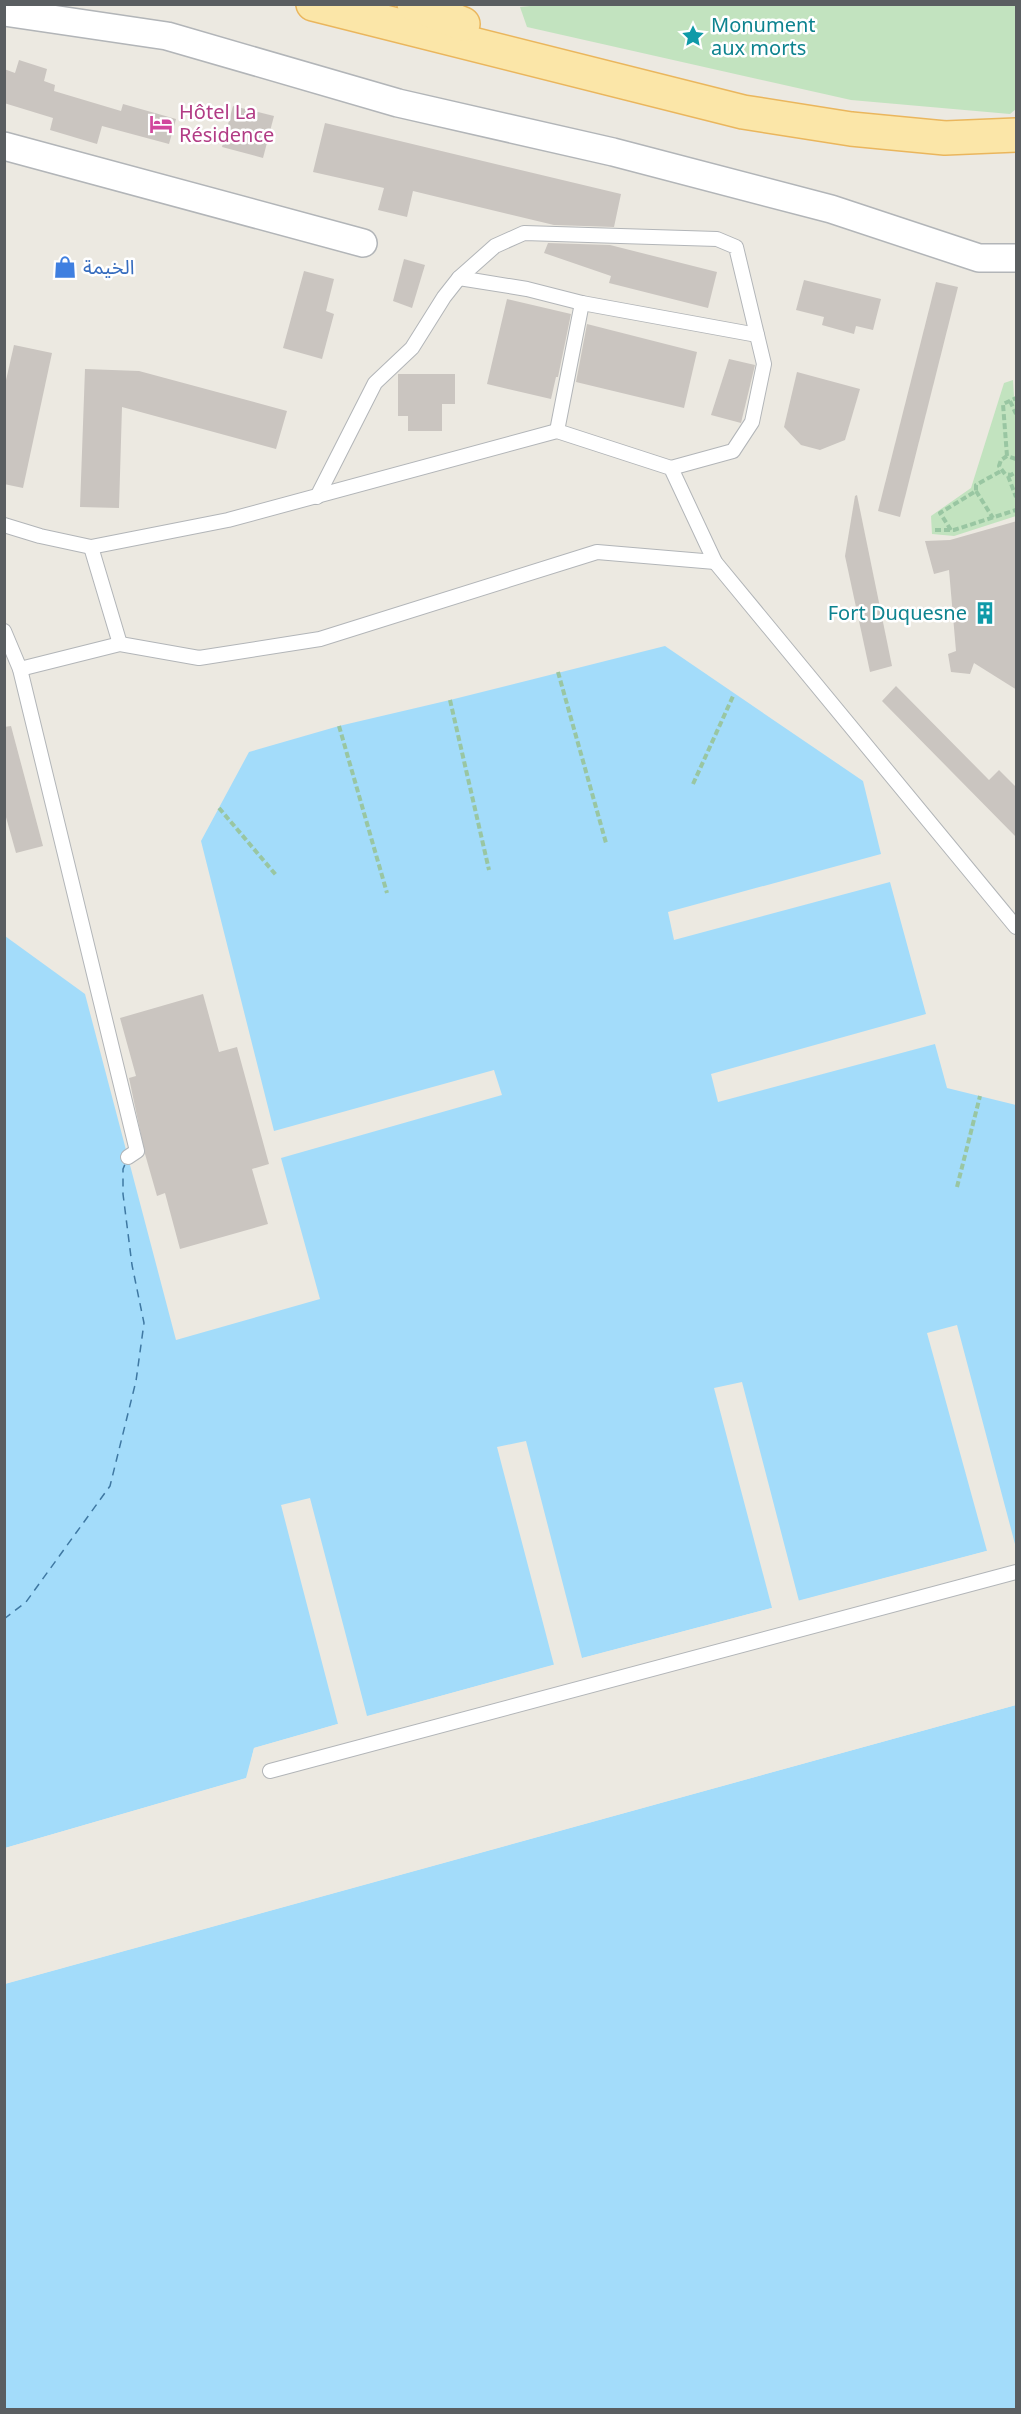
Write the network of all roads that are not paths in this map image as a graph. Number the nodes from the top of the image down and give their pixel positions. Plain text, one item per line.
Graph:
1 (313, 4) edge
2 (414, 4) edge
3 (4, 12) edge
4 (546, 62) junction
5 (1017, 135) edge
6 (4, 146) edge
7 (363, 243) dead end
8 (1017, 258) edge
9 (459, 278) junction
10 (582, 303) junction
11 (757, 335) junction
12 (557, 431) junction
13 (671, 468) junction
14 (317, 497) junction
15 (4, 525) edge
16 (91, 547) junction
17 (715, 562) junction
18 (4, 631) edge
19 (120, 644) junction
20 (20, 669) junction
21 (1017, 927) edge
22 (128, 1157) dead end
23 (1017, 1572) edge
24 (270, 1771) dead end

1 - 4 main road
2 - 4 main road
3 - 8 street
4 - 5 main road
6 - 7 street
9 - 10 lane
9 - 11 lane
9 - 14 lane
10 - 11 lane
10 - 12 lane
11 - 13 lane
12 - 13 lane
12 - 14 lane
13 - 17 lane
14 - 16 lane
15 - 16 lane
16 - 19 lane
17 - 19 lane
17 - 21 lane
18 - 20 lane
19 - 20 lane
20 - 22 lane
23 - 24 lane

